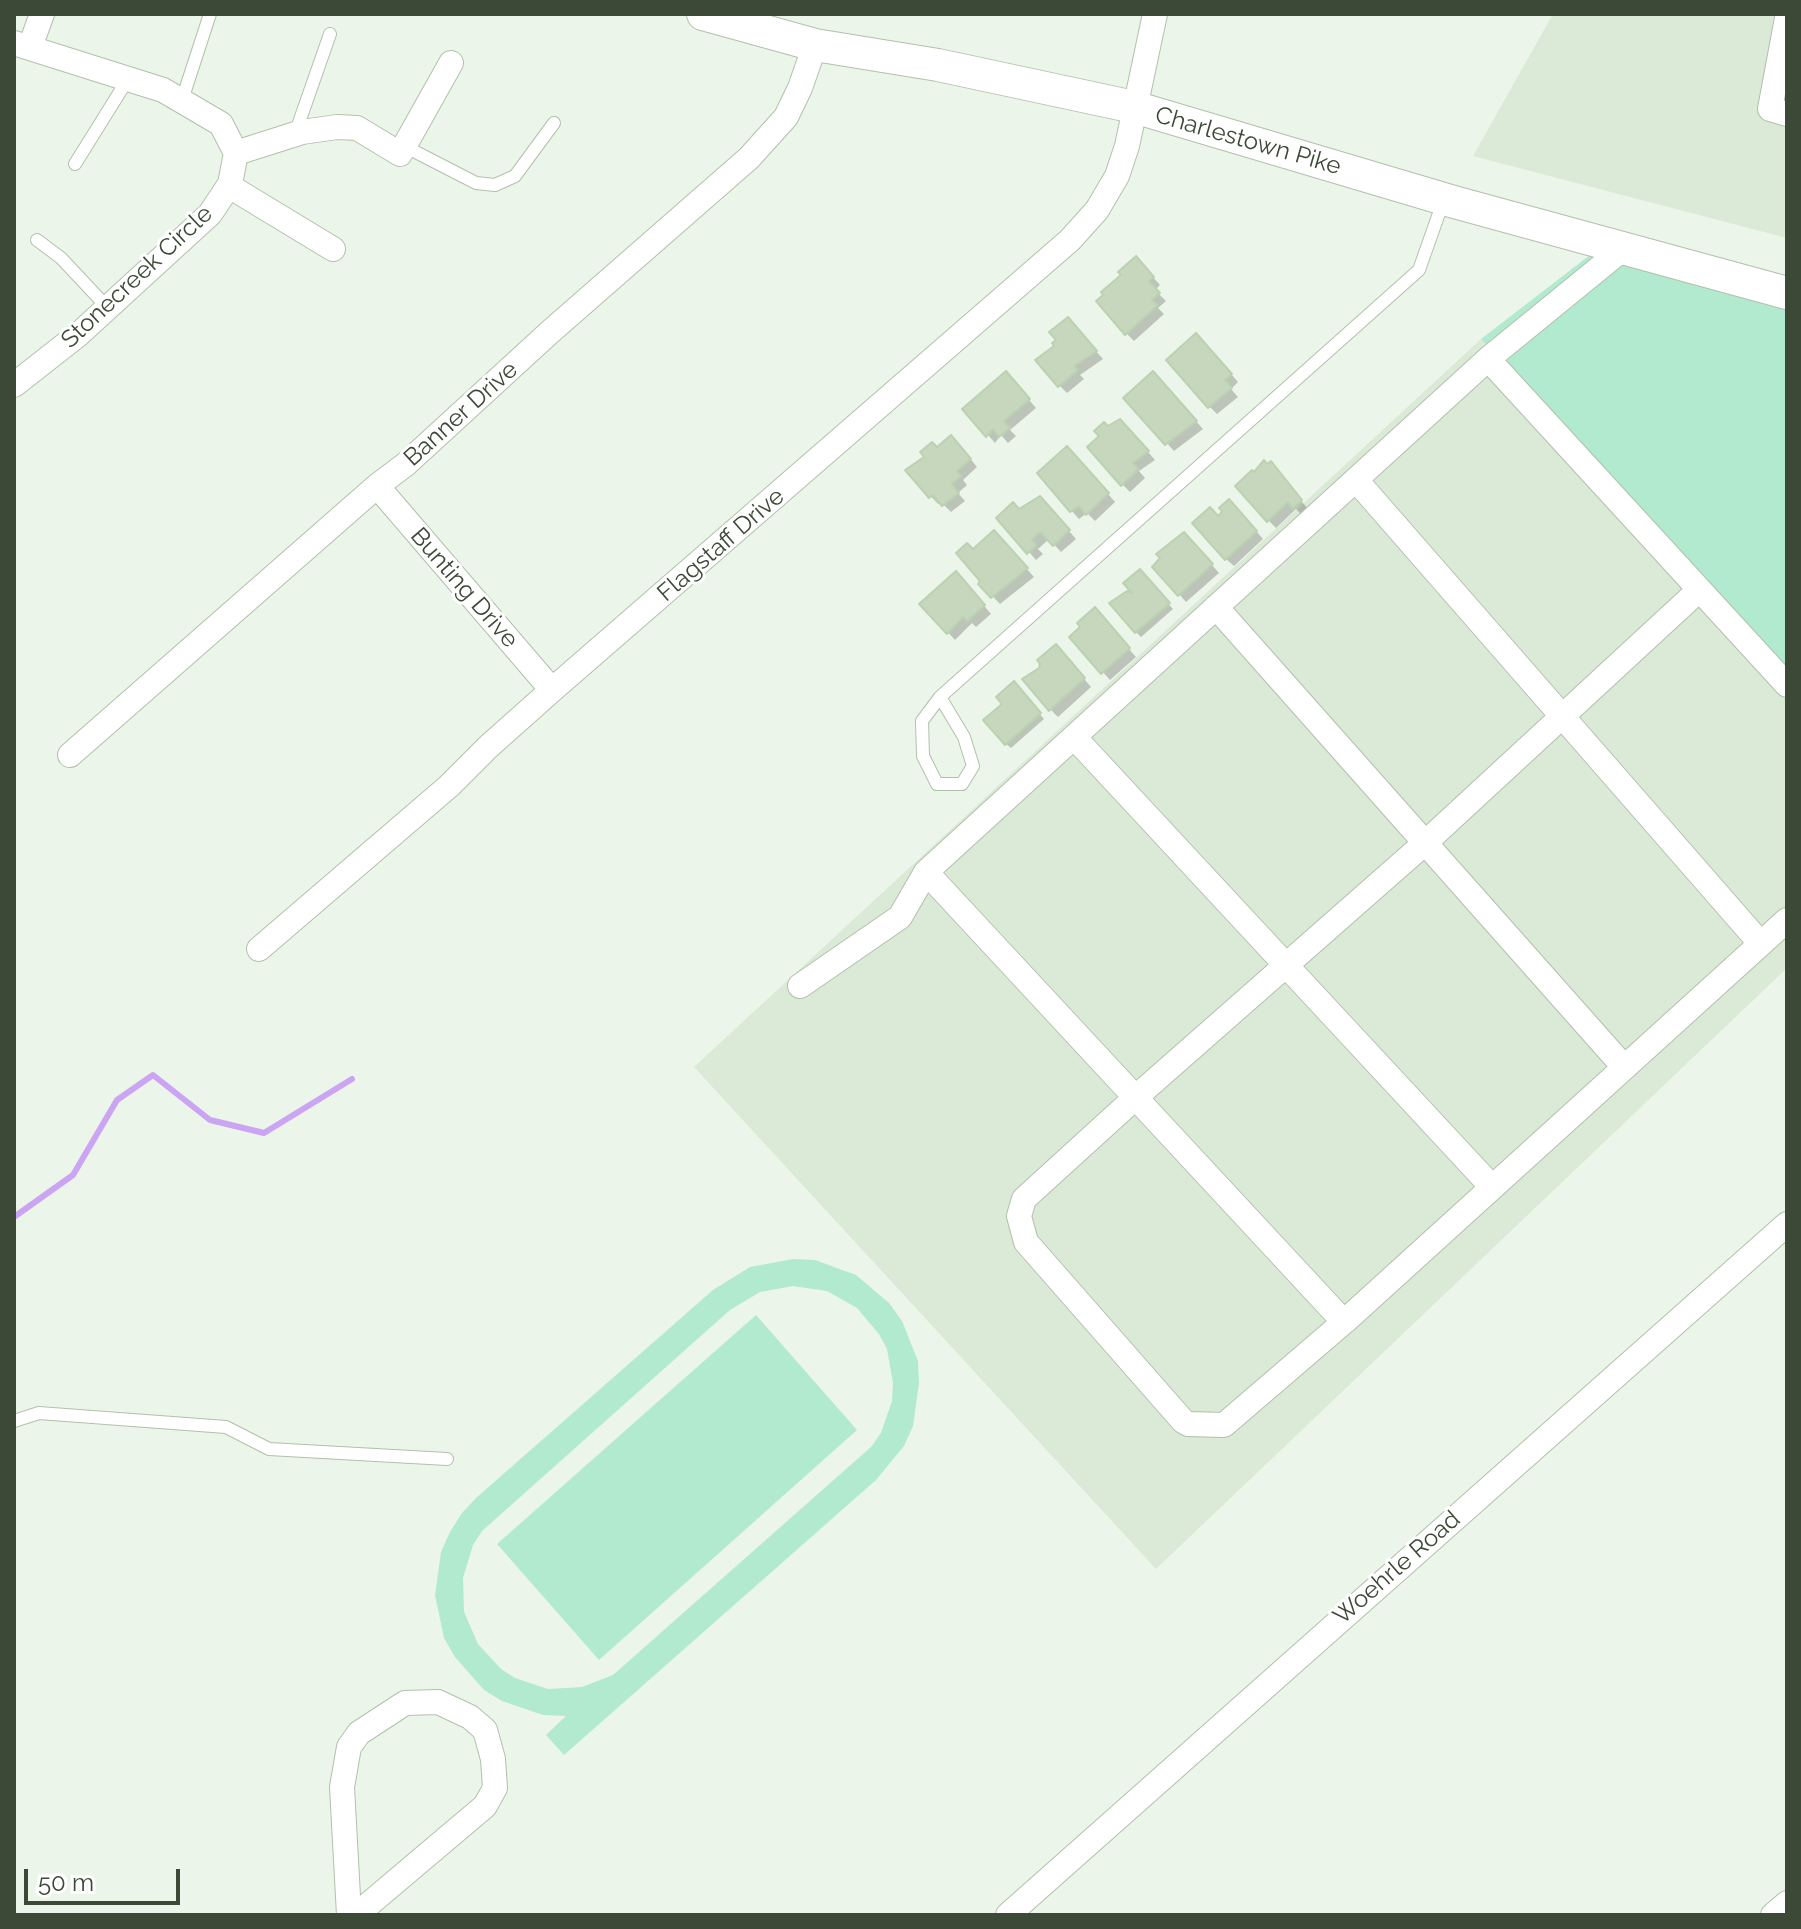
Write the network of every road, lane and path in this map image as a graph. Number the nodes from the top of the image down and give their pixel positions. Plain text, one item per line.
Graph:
1 (42, 14) edge
2 (210, 14) edge
3 (703, 14) edge
4 (1155, 14) edge
5 (1787, 18) edge
6 (330, 34) dead end
7 (22, 45) edge
8 (815, 45) junction
9 (451, 63) dead end
10 (128, 78) junction
11 (182, 100) junction
12 (1134, 107) junction
13 (1787, 114) edge
14 (554, 123) dead end
15 (295, 134) junction
16 (404, 146) junction
17 (236, 153) junction
18 (75, 164) dead end
19 (229, 186) junction
20 (1444, 198) junction
21 (37, 240) dead end
22 (1624, 248) junction
23 (333, 249) dead end
24 (1787, 293) edge
25 (107, 307) junction
26 (1488, 359) junction
27 (14, 385) edge
28 (1356, 480) junction
29 (377, 486) junction
30 (1699, 590) junction
31 (1216, 607) junction
32 (1787, 685) edge
33 (552, 690) junction
34 (940, 697) junction
35 (1563, 717) junction
36 (1074, 737) junction
37 (70, 755) dead end
38 (1425, 843) junction
39 (926, 872) junction
40 (1787, 920) edge
41 (1761, 944) junction
42 (259, 949) dead end
43 (1287, 966) junction
44 (800, 986) dead end
45 (1624, 1067) junction
46 (1136, 1097) junction
47 (1492, 1187) junction
48 (1787, 1224) edge
49 (1344, 1322) junction
50 (14, 1421) edge
51 (447, 1459) dead end
52 (1787, 1903) edge
53 (349, 1915) edge
54 (356, 1915) edge
55 (1008, 1915) edge
56 (1773, 1915) edge

1 - 7 street
2 - 11 lane
3 - 8 street, Charlestown Pike
4 - 12 street, Flagstaff Drive
5 - 13 street
6 - 15 lane
7 - 10 street
8 - 12 street, Charlestown Pike
8 - 29 street, Banner Drive
9 - 16 street
10 - 11 street
10 - 18 lane
11 - 17 street
12 - 20 street, Charlestown Pike
12 - 33 street, Flagstaff Drive
14 - 16 lane
15 - 16 street
15 - 17 street
17 - 19 street, Stonecreek Circle
19 - 23 street
19 - 25 street, Stonecreek Circle
20 - 22 street, Charlestown Pike
20 - 34 lane
21 - 25 lane
22 - 24 street, Charlestown Pike
22 - 26 street
25 - 27 street, Stonecreek Circle
26 - 28 street
26 - 30 street
28 - 31 street
28 - 35 street
29 - 33 street, Bunting Drive
29 - 37 street, Banner Drive
30 - 32 street
30 - 35 street
31 - 36 street
31 - 38 street
33 - 42 street, Flagstaff Drive
34 - 34 lane
35 - 38 street
35 - 41 street
36 - 39 street
36 - 43 street
38 - 43 street
38 - 45 street
39 - 44 street
39 - 46 street
40 - 41 street
41 - 45 street
43 - 46 street
43 - 47 street
45 - 47 street
46 - 49 street
46 - 49 street
47 - 49 street
48 - 55 street, Woehrle Road
50 - 51 lane
52 - 56 street
53 - 54 street

